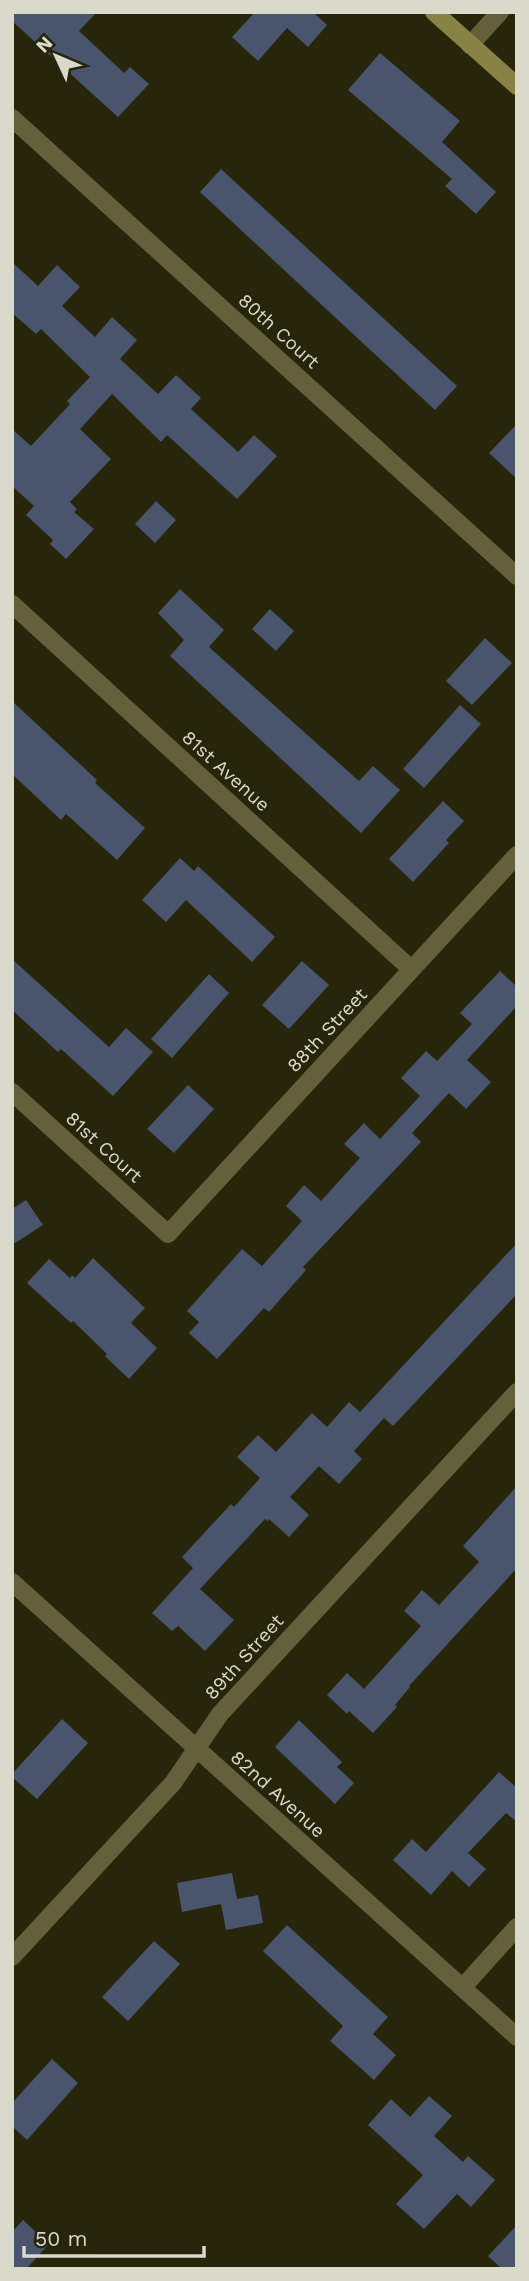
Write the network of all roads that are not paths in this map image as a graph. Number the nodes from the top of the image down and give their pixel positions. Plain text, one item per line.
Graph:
1 (434, 12) edge
2 (500, 12) edge
3 (470, 45) junction
4 (517, 86) edge
5 (12, 118) edge
6 (517, 576) edge
7 (12, 604) edge
8 (517, 855) edge
9 (411, 969) junction
10 (12, 1092) edge
11 (168, 1234) joint
12 (517, 1392) edge
13 (12, 1582) edge
14 (196, 1749) junction
15 (517, 1927) edge
16 (12, 1957) edge
17 (463, 1987) junction
18 (517, 2036) edge

1 - 3 street
2 - 3 street
3 - 4 street
5 - 6 street, 80th Court
7 - 9 street, 81st Avenue
8 - 9 street, 88th Street
9 - 11 street, 88th Street
10 - 11 street, 81st Court
12 - 14 street, 89th Street
13 - 14 street, 82nd Avenue
14 - 16 street, 89th Street
14 - 17 street, 82nd Avenue
15 - 17 street
17 - 18 street, 82nd Avenue

